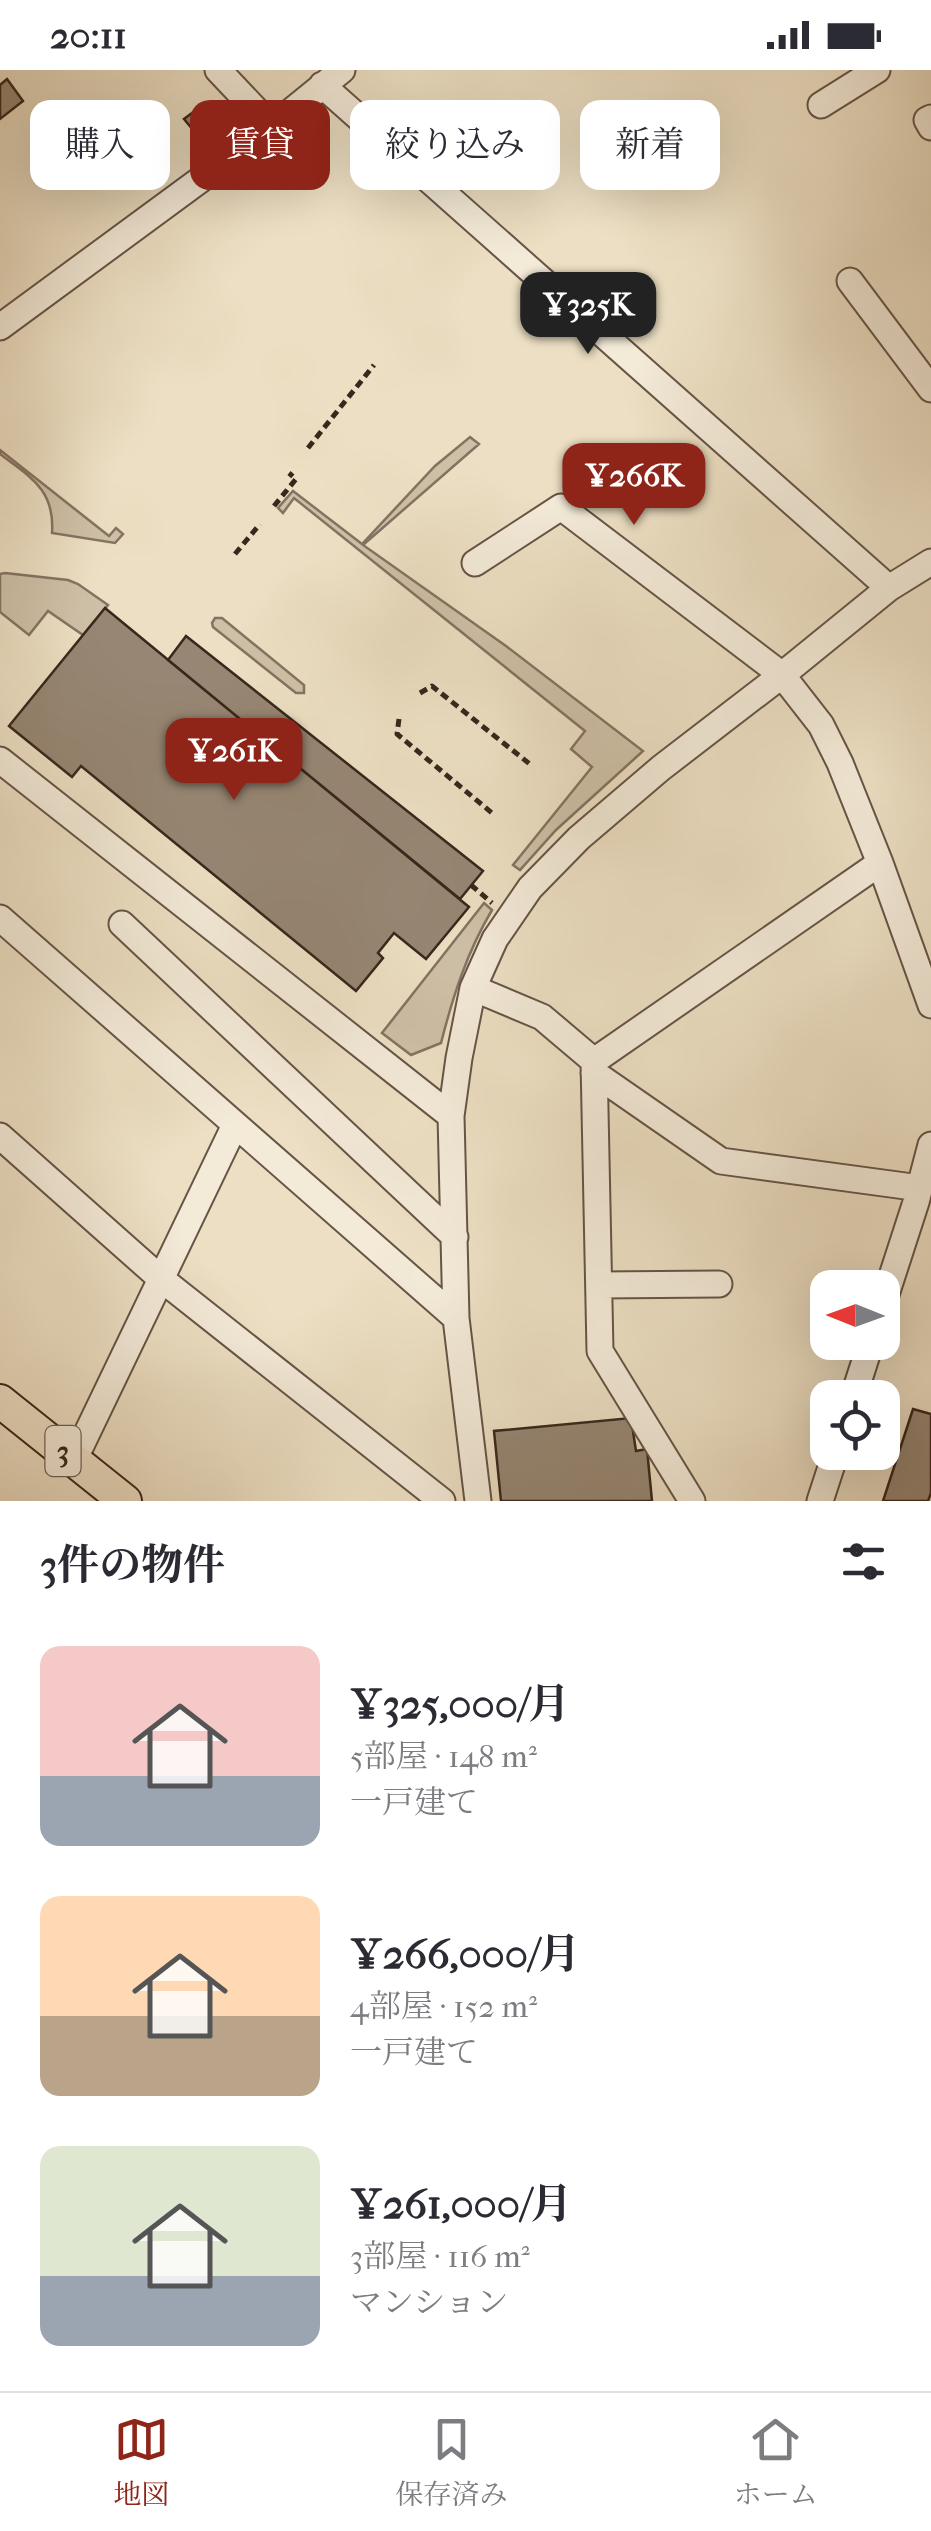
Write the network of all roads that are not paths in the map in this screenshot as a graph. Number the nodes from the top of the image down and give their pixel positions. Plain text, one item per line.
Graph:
1 (218, 70) edge
2 (877, 70) edge
3 (332, 78) edge
4 (246, 100) edge
5 (305, 100) edge
6 (821, 105) dead end
7 (931, 118) edge
8 (931, 127) edge
9 (190, 187) edge
10 (850, 281) dead end
11 (0, 326) edge
12 (920, 354) edge
13 (931, 389) edge
14 (931, 562) edge
15 (475, 563) dead end
16 (889, 588) junction
17 (782, 675) junction
18 (0, 760) edge
19 (880, 863) junction
20 (0, 918) edge
21 (122, 924) dead end
22 (472, 988) junction
23 (931, 1001) edge
24 (594, 1067) junction
25 (451, 1116) junction
26 (235, 1125) junction
27 (0, 1136) edge
28 (931, 1146) edge
29 (922, 1198) edge
30 (454, 1237) junction
31 (896, 1270) edge
32 (160, 1278) junction
33 (718, 1284) dead end
34 (599, 1285) junction
35 (456, 1318) junction
36 (0, 1401) edge
37 (74, 1460) junction
38 (830, 1470) edge
39 (125, 1501) edge
40 (442, 1501) edge
41 (478, 1501) edge
42 (692, 1501) edge
43 (820, 1501) edge

1 - 4 street
2 - 6 street
3 - 5 street
3 - 16 street
7 - 8 street
9 - 11 street
10 - 12 street
12 - 13 street
14 - 16 street
15 - 17 street
16 - 17 street
17 - 19 street
17 - 22 street
18 - 25 street
19 - 23 street
19 - 24 street
20 - 26 street
21 - 30 street
22 - 24 street
22 - 25 street
24 - 29 street
24 - 34 street
25 - 30 street
26 - 32 street
26 - 35 street
27 - 32 street
28 - 29 street
29 - 31 street
30 - 35 street
32 - 37 street
32 - 40 street
33 - 34 street
34 - 42 street
35 - 41 street
36 - 37 main road, 3
37 - 39 main road, 3
38 - 43 street

